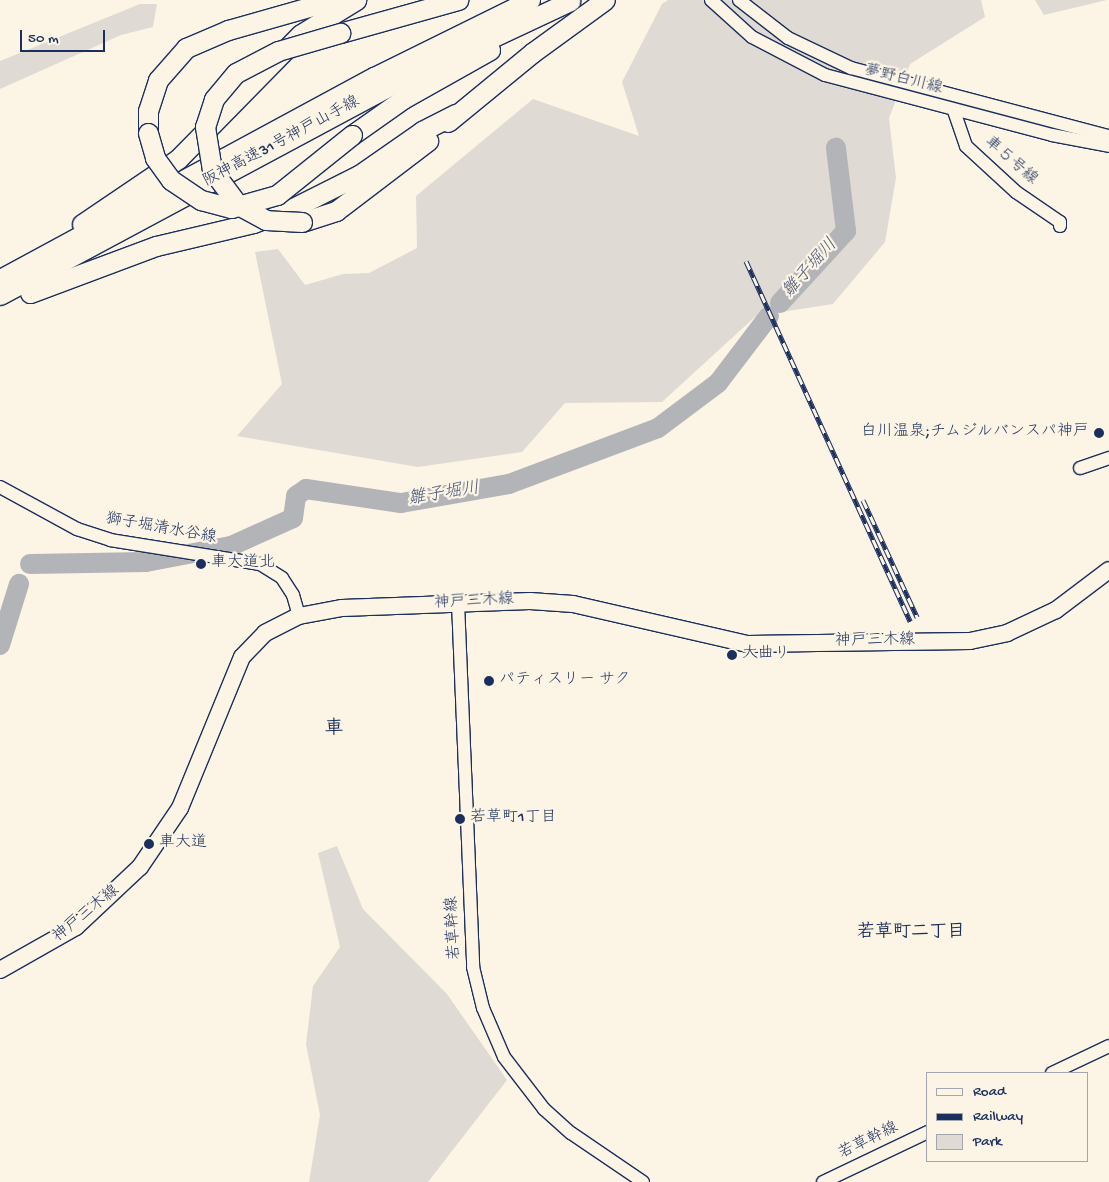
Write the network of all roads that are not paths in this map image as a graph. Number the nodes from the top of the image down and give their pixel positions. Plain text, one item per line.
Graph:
1 (334, 0) edge
2 (356, 0) edge
3 (458, 0) edge
4 (530, 0) edge
5 (605, 0) edge
6 (711, 0) edge
7 (739, 0) edge
8 (570, 1) edge
9 (954, 110) junction
10 (456, 114) junction
11 (1107, 134) edge
12 (1052, 135) junction
13 (1109, 146) edge
14 (1109, 154) edge
15 (1060, 226) dead end
16 (0, 271) edge
17 (0, 279) edge
18 (0, 295) edge
19 (0, 306) edge
20 (1109, 458) edge
21 (1080, 468) dead end
22 (0, 488) edge
23 (1109, 570) edge
24 (458, 603) junction
25 (299, 616) junction
26 (0, 970) edge
27 (1109, 1046) edge
28 (1054, 1072) edge
29 (926, 1133) edge
30 (643, 1182) edge
31 (823, 1182) edge

1 - 8 highway, bridge
2 - 16 highway
3 - 10 highway, bridge
4 - 17 highway, 阪神高速31号神戸山手線
5 - 10 highway
6 - 9 street, 夢野白川線
7 - 11 street, 夢野白川線
8 - 18 highway, 阪神高速31号神戸山手線
9 - 12 street, 夢野白川線
9 - 15 street, 車５号線
10 - 19 highway
12 - 13 street, 夢野白川線
12 - 14 street
20 - 21 street
22 - 25 street, 獅子堀清水谷線
23 - 24 main road, 神戸三木線
24 - 25 main road, 神戸三木線
24 - 30 street, 若草幹線
25 - 26 main road, 神戸三木線
27 - 28 street
29 - 31 street, 若草幹線

